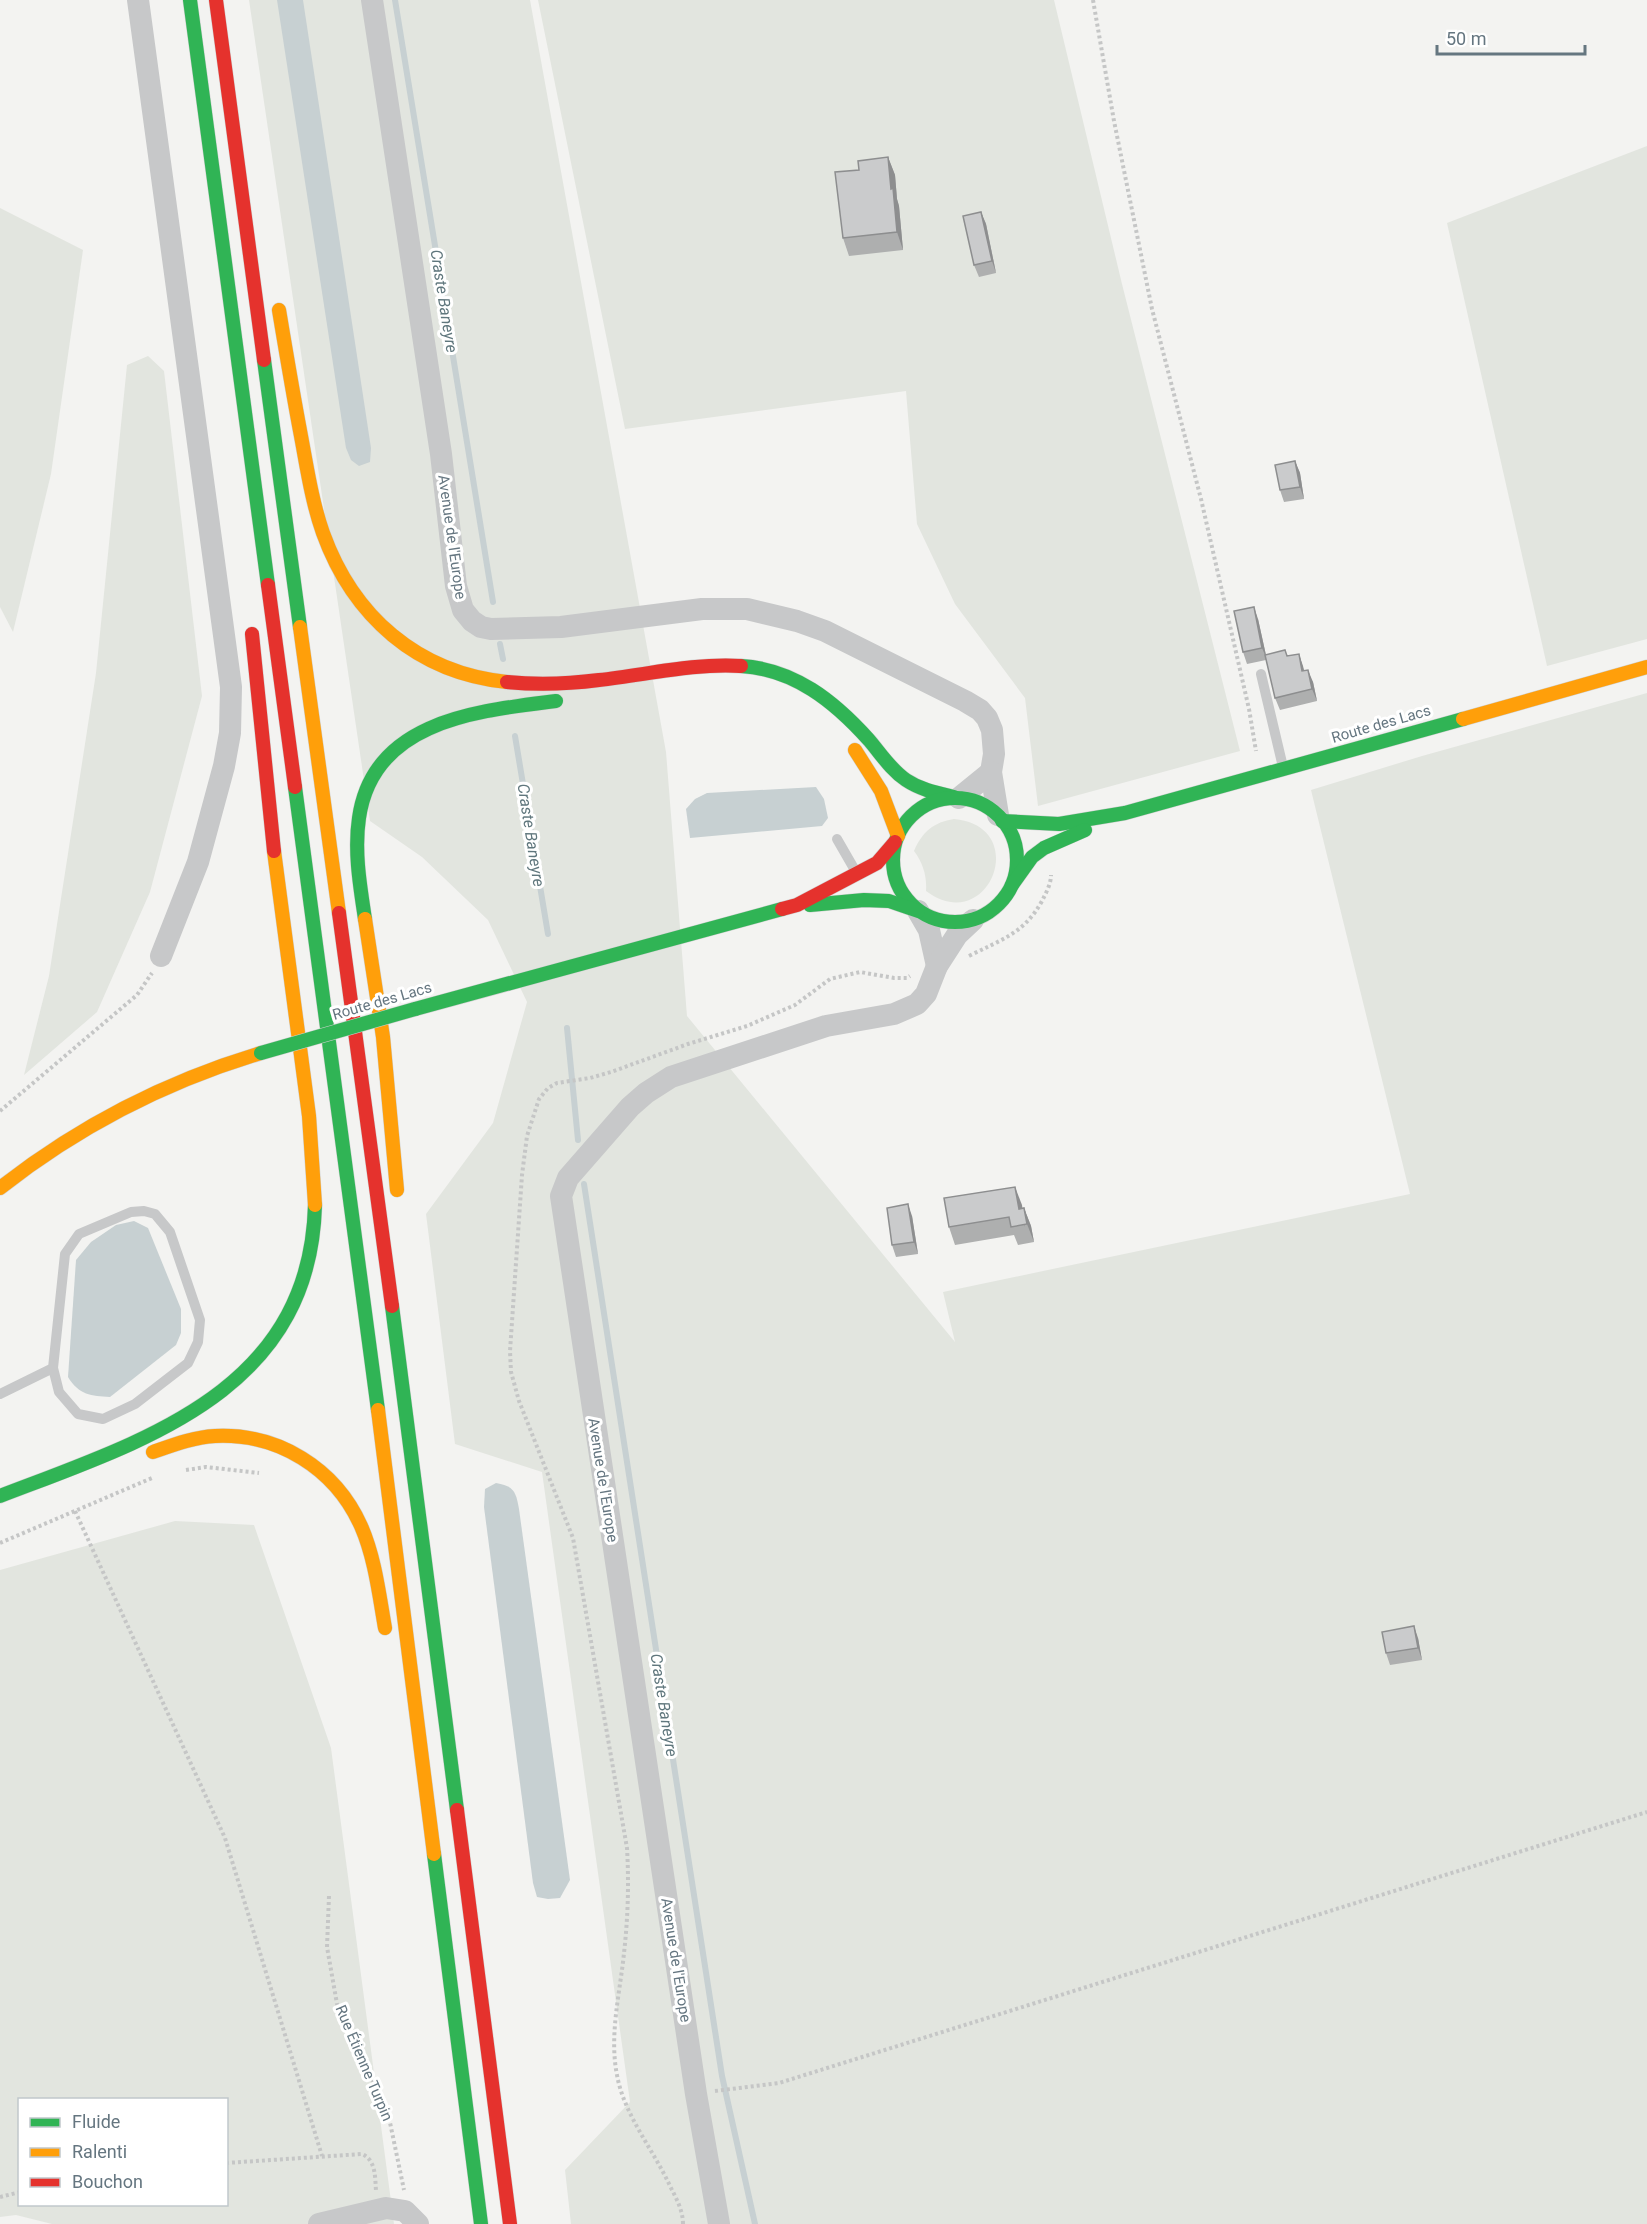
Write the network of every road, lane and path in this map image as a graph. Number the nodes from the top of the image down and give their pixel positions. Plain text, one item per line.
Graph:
1 (138, 0) edge
2 (190, 0) edge
3 (216, 0) edge
4 (372, 0) edge
5 (1093, 0) edge
6 (220, 232) junction
7 (277, 300) dead end
8 (231, 411) dead end
9 (250, 620) dead end
10 (1647, 667) edge
11 (1261, 674) dead end
12 (566, 700) dead end
13 (850, 742) dead end
14 (1283, 769) junction
15 (991, 772) junction
16 (1259, 776) junction
17 (956, 798) junction
18 (1125, 813) junction
19 (1000, 818) junction
20 (837, 839) dead end
21 (896, 839) junction
22 (1044, 848) junction
23 (858, 875) junction
24 (1012, 885) junction
25 (797, 905) junction
26 (918, 911) junction
27 (973, 920) junction
28 (160, 956) joint
29 (964, 959) dead end
30 (935, 971) junction
31 (0, 1111) edge
32 (0, 1188) edge
33 (398, 1202) dead end
34 (403, 1281) dead end
35 (53, 1368) junction
36 (401, 1375) junction
37 (0, 1394) edge
38 (137, 1458) dead end
39 (182, 1471) dead end
40 (259, 1473) dead end
41 (159, 1476) dead end
42 (0, 1496) edge
43 (75, 1511) junction
44 (0, 1543) edge
45 (387, 1637) dead end
46 (408, 1756) dead end
47 (1647, 1812) edge
48 (328, 1896) dead end
49 (458, 2050) junction
50 (719, 2091) dead end
51 (322, 2156) junction
52 (228, 2163) edge
53 (18, 2192) edge
54 (0, 2197) edge
55 (379, 2208) junction
56 (411, 2218) edge
57 (319, 2224) edge
58 (482, 2224) edge
59 (510, 2224) edge
60 (683, 2224) edge
61 (718, 2224) edge

1 - 28 street
2 - 6 main road
3 - 36 main road
4 - 15 street, Avenue de l'Europe
5 - 16 path
6 - 8 main road
6 - 49 main road
7 - 17 main road
9 - 42 main road
10 - 14 main road, Route des Lacs
11 - 14 lane
12 - 33 main road
13 - 21 main road
14 - 16 main road, Route des Lacs
15 - 17 street
15 - 19 street, Avenue de l'Europe
16 - 18 main road, Route des Lacs
17 - 19 main road
17 - 21 main road
18 - 19 main road, Route des Lacs
18 - 22 main road, Route des Lacs
19 - 24 main road
20 - 23 lane
21 - 23 main road, Route des Lacs
21 - 26 main road
22 - 24 main road, Route des Lacs
22 - 29 path
23 - 25 main road, Route des Lacs
24 - 27 main road
25 - 26 main road, Route des Lacs
25 - 32 main road, Route des Lacs, bridge
26 - 27 main road
26 - 30 street
27 - 30 street, Avenue de l'Europe
28 - 31 path
30 - 60 path
30 - 61 street, Avenue de l'Europe
34 - 36 main road
35 - 35 lane
35 - 37 lane
36 - 59 main road
38 - 45 main road
39 - 40 path
41 - 43 path
43 - 44 path
43 - 51 path
46 - 49 main road
47 - 50 path
48 - 56 path, Rue Étienne Turpin
49 - 58 main road
51 - 52 path
51 - 55 path
53 - 54 path
55 - 56 street
55 - 57 street

